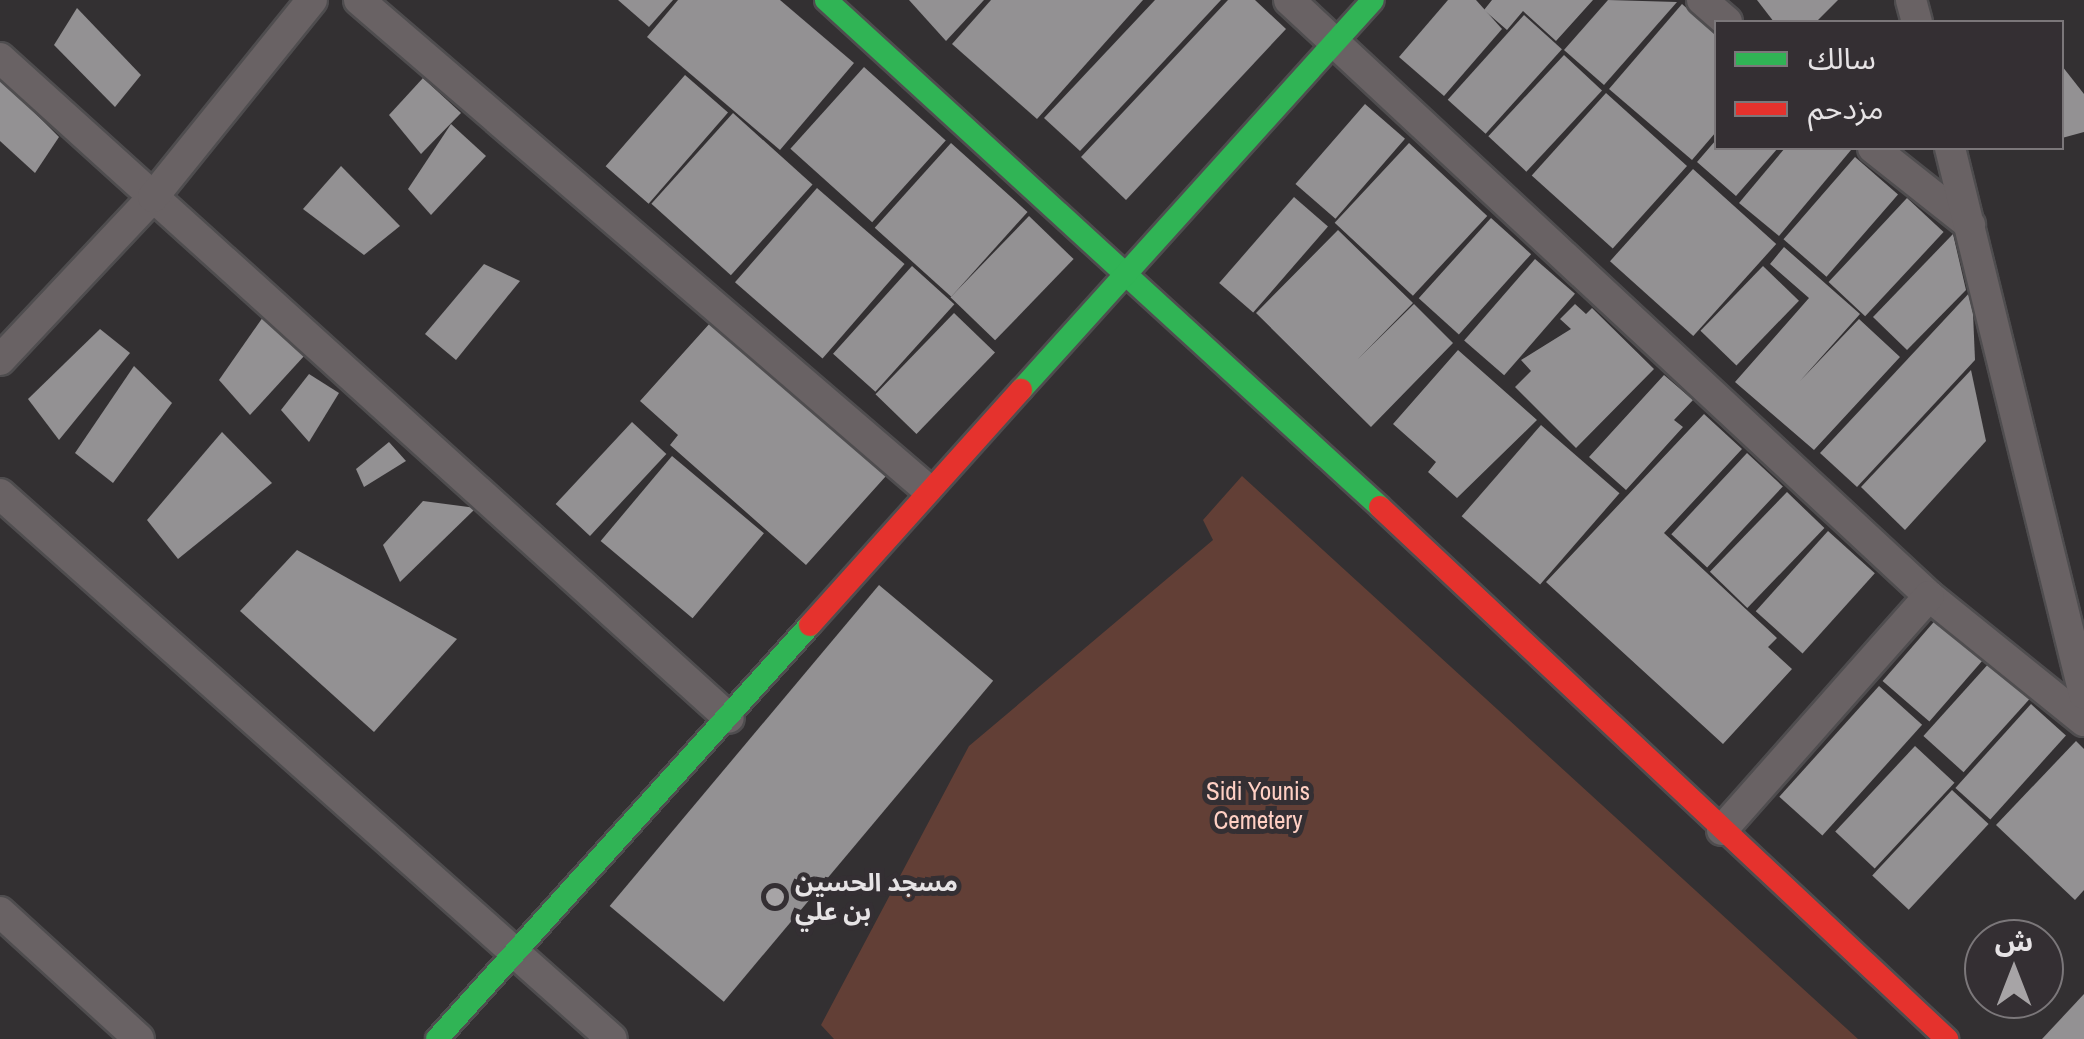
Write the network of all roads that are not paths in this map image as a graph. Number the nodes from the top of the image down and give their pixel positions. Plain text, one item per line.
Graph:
1 (312, 0) edge
2 (359, 0) edge
3 (826, 0) edge
4 (1289, 0) edge
5 (1373, 0) edge
6 (1702, 0) edge
7 (1726, 20) edge
8 (1336, 41) junction
9 (0, 58) edge
10 (1875, 150) edge
11 (1951, 150) edge
12 (153, 197) junction
13 (1970, 226) junction
14 (1130, 272) junction
15 (0, 360) edge
16 (927, 488) junction
17 (0, 494) edge
18 (1928, 596) junction
19 (2084, 694) edge
20 (729, 718) junction
21 (2084, 721) edge
22 (1722, 830) junction
23 (0, 912) edge
24 (514, 950) junction
25 (139, 1039) edge
26 (437, 1039) edge
27 (612, 1039) edge
28 (1947, 1039) edge

1 - 12 street
2 - 16 street
3 - 14 street
4 - 8 street
5 - 8 street
6 - 7 street
8 - 14 street
8 - 18 street
9 - 12 street
10 - 13 street
11 - 13 street
12 - 15 street
12 - 20 street
13 - 19 street
14 - 16 street
14 - 22 street
16 - 20 street
17 - 24 street
18 - 21 street
18 - 22 street
20 - 24 street
22 - 28 street
23 - 25 street
24 - 26 street
24 - 27 street

